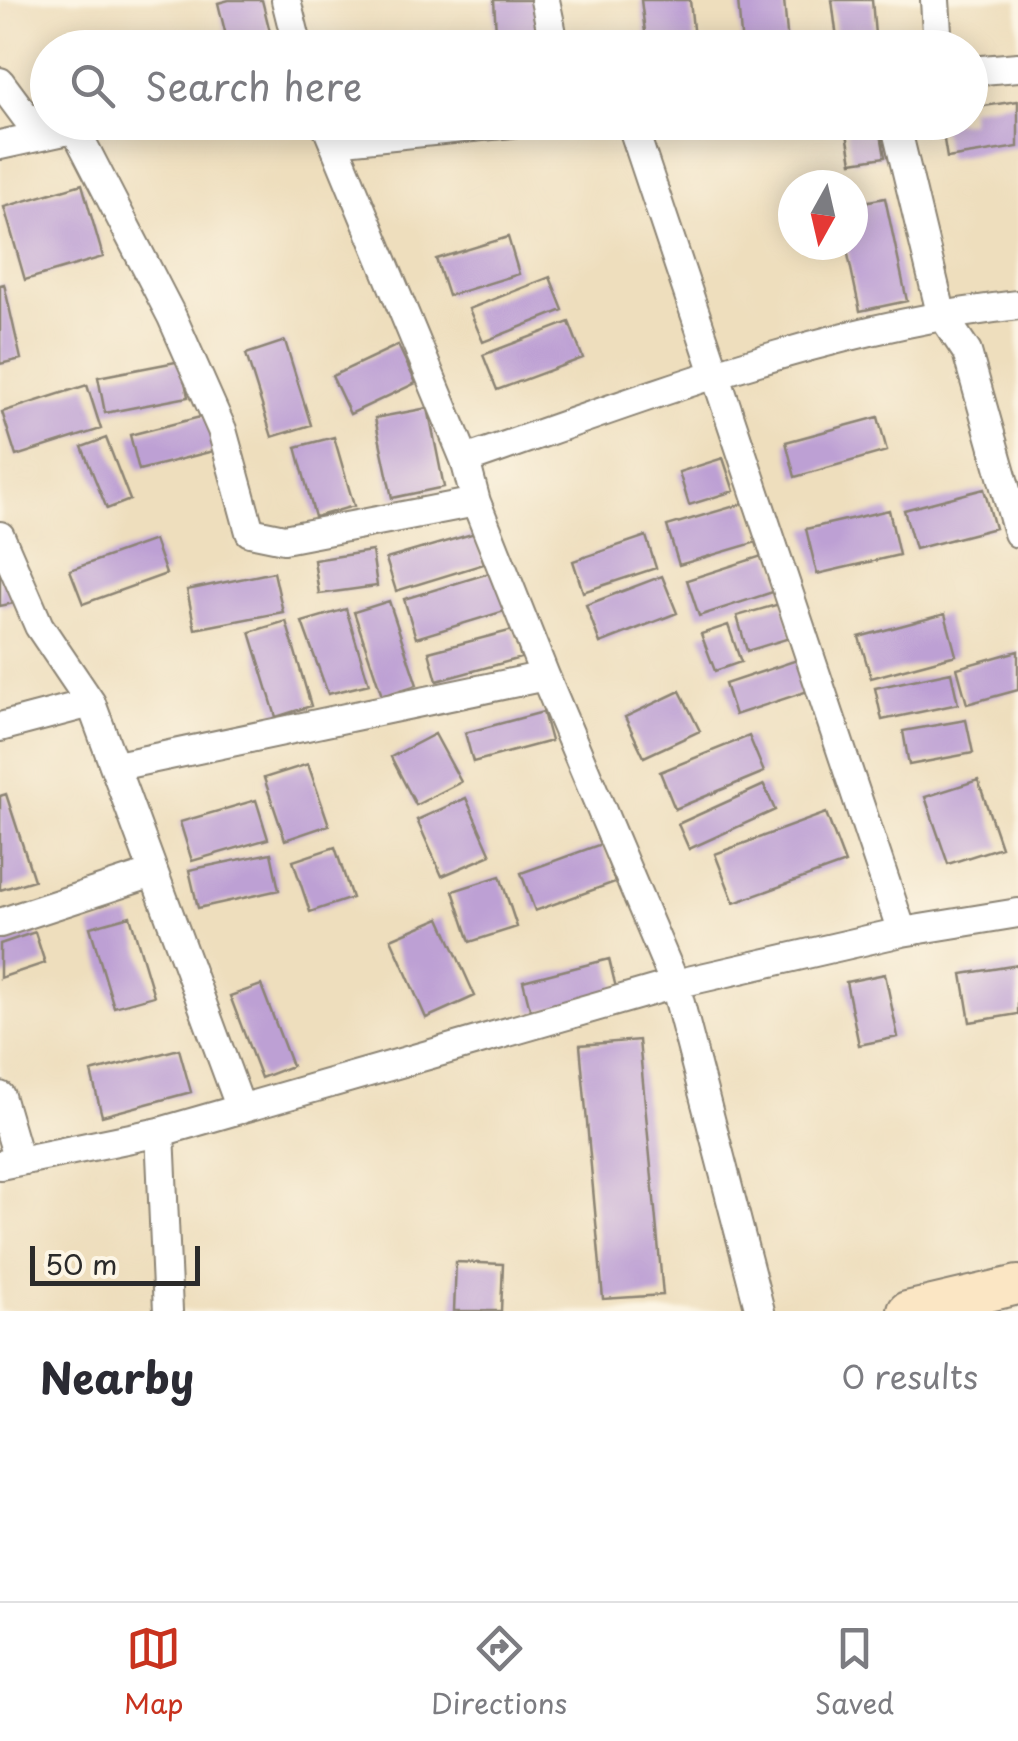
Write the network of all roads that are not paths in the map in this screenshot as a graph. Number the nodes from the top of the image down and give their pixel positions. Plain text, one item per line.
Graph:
1 (286, 0) edge
2 (545, 0) edge
3 (934, 0) edge
4 (294, 30) edge
5 (551, 30) edge
6 (936, 30) edge
7 (1018, 67) edge
8 (988, 70) edge
9 (0, 82) edge
10 (30, 122) edge
11 (30, 138) edge
12 (81, 140) edge
13 (333, 140) edge
14 (637, 140) edge
15 (899, 140) edge
16 (0, 145) edge
17 (1018, 305) edge
18 (941, 313) junction
19 (714, 374) junction
20 (464, 460) junction
21 (476, 502) junction
22 (1018, 533) edge
23 (0, 536) edge
24 (545, 676) junction
25 (91, 703) junction
26 (0, 727) edge
27 (117, 766) junction
28 (154, 872) junction
29 (1018, 912) edge
30 (0, 922) edge
31 (902, 932) junction
32 (675, 984) junction
33 (0, 1096) edge
34 (242, 1109) junction
35 (160, 1132) junction
36 (9, 1163) edge
37 (1018, 1284) edge
38 (168, 1311) edge
39 (760, 1311) edge
40 (907, 1311) edge

1 - 4 street
2 - 5 street
3 - 6 street
7 - 8 street
9 - 10 street
11 - 16 street
12 - 21 street
13 - 20 street
14 - 19 street
15 - 18 street
17 - 18 street
18 - 19 street
18 - 22 street
19 - 20 street
19 - 31 street
20 - 21 street
21 - 24 street
23 - 25 street
24 - 27 street
24 - 32 street
25 - 26 street
25 - 27 street
27 - 28 street
28 - 30 street
28 - 34 street
29 - 31 street
31 - 32 street
32 - 34 street
32 - 39 street
33 - 36 street
34 - 35 street
35 - 36 street
35 - 38 street
37 - 40 street

